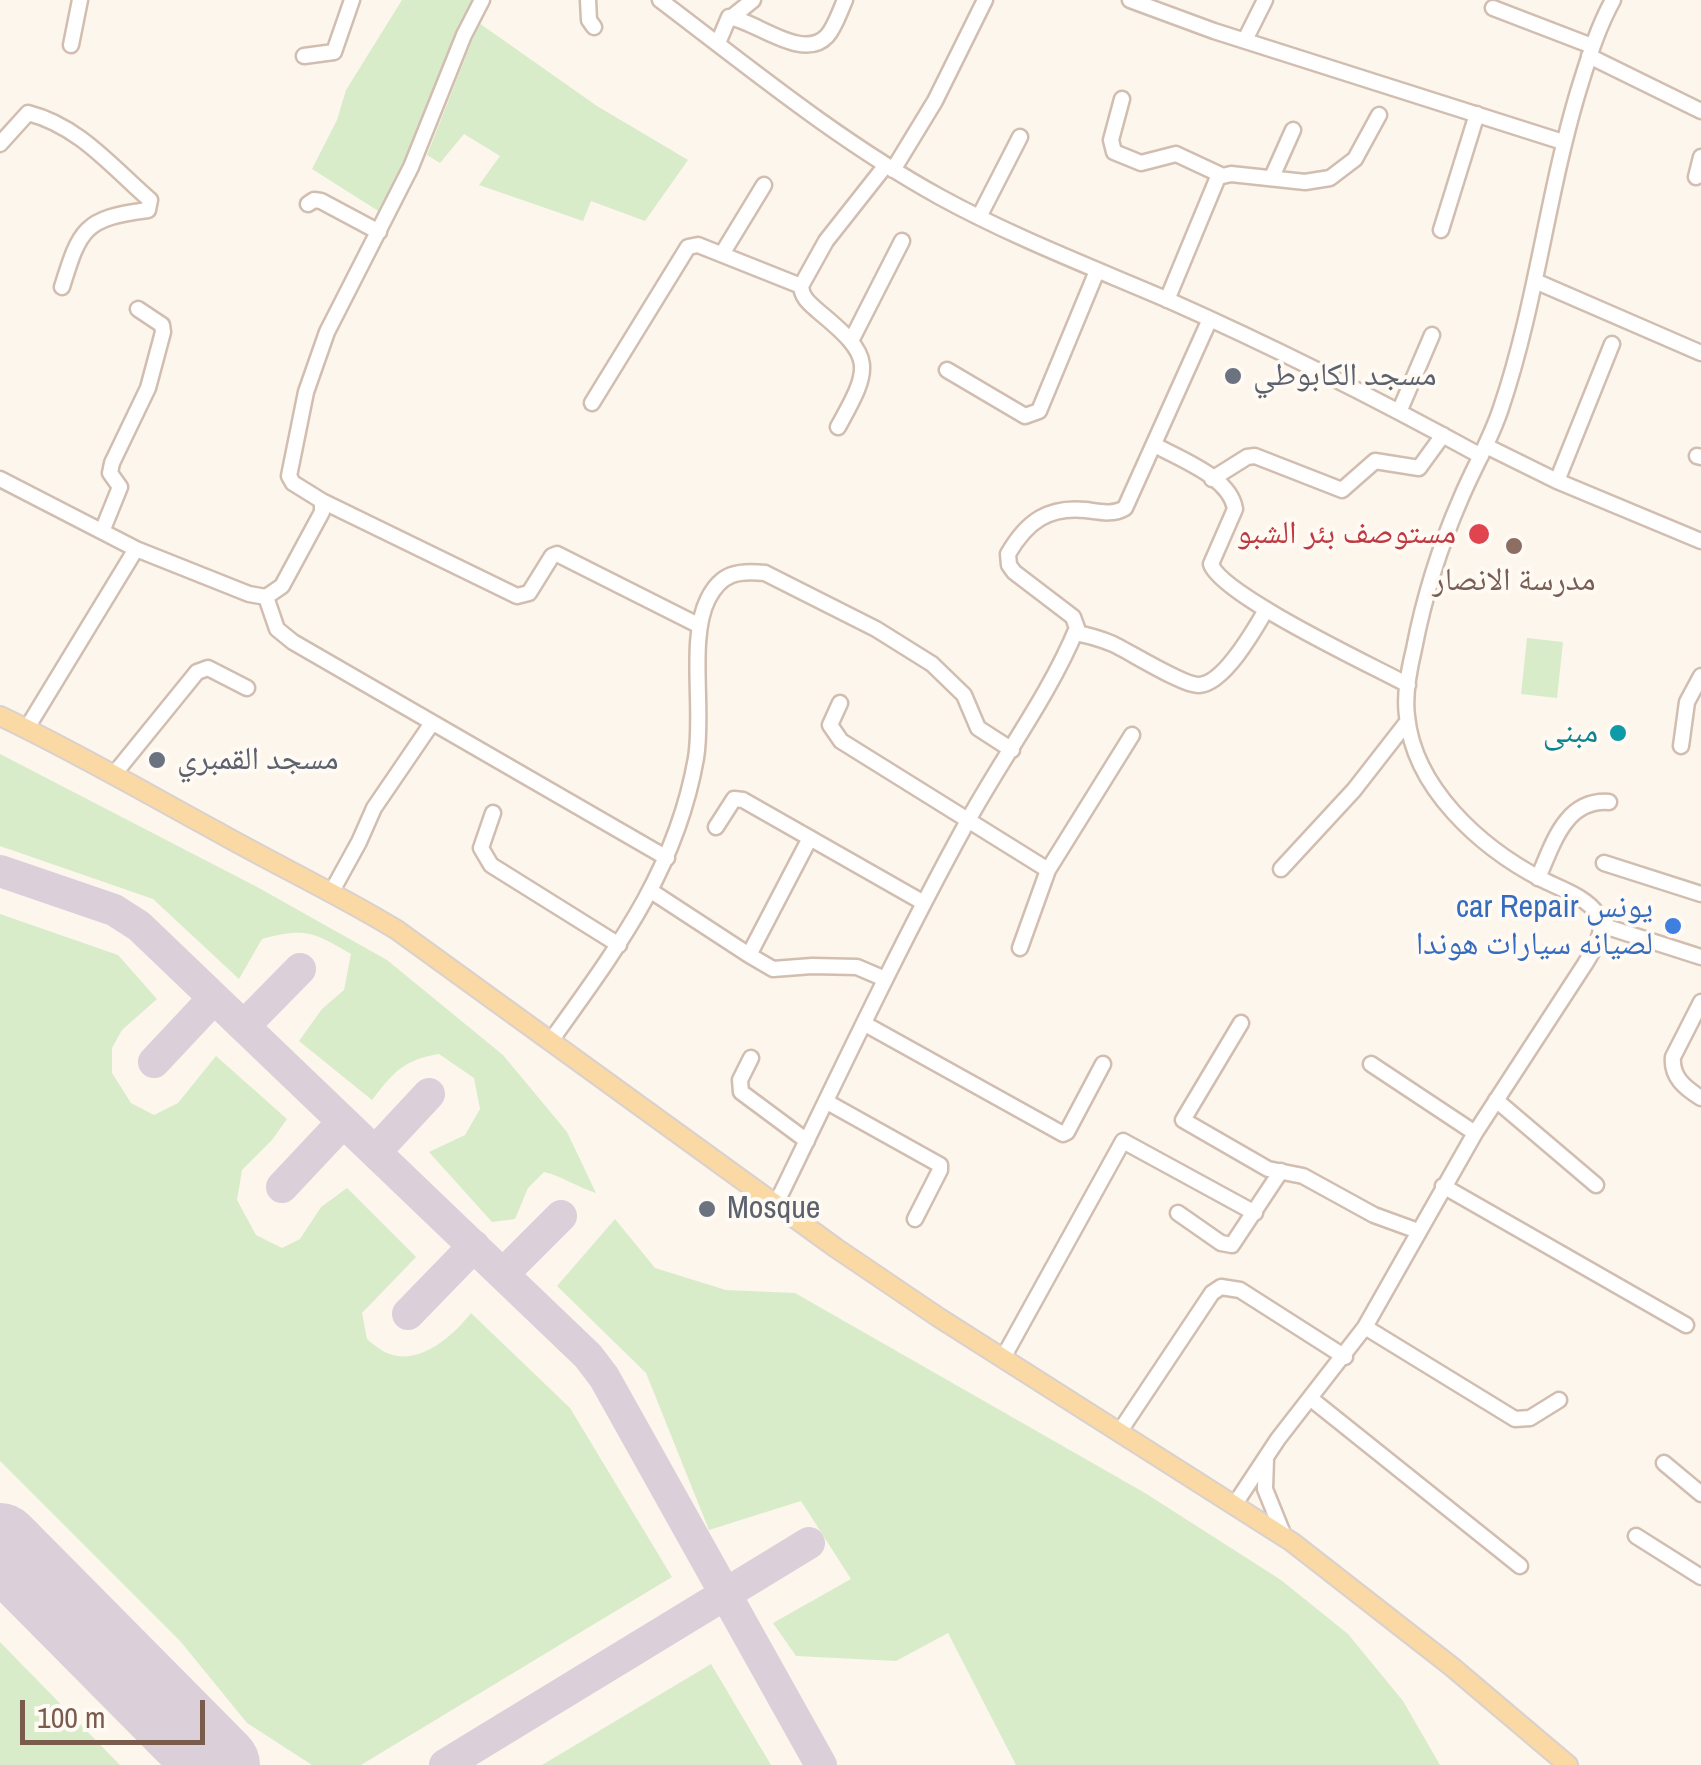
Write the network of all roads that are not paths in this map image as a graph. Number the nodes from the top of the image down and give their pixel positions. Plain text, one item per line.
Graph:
1 (80, 0) edge
2 (352, 0) edge
3 (482, 0) edge
4 (588, 0) edge
5 (660, 0) edge
6 (753, 0) edge
7 (845, 0) edge
8 (985, 0) edge
9 (1130, 0) edge
10 (1265, 0) edge
11 (1613, 0) edge
12 (1493, 8) dead end
13 (732, 17) junction
14 (594, 27) dead end
15 (1246, 40) junction
16 (718, 44) junction
17 (71, 45) dead end
18 (1591, 51) junction
19 (304, 56) dead end
20 (1122, 99) dead end
21 (1701, 111) edge
22 (1379, 114) dead end
23 (1477, 114) junction
24 (1294, 130) dead end
25 (1020, 137) dead end
26 (1563, 142) junction
27 (0, 144) edge
28 (1701, 157) edge
29 (890, 167) junction
30 (1221, 175) junction
31 (1272, 176) junction
32 (1696, 177) dead end
33 (764, 184) dead end
34 (308, 204) dead end
35 (979, 217) junction
36 (1442, 230) dead end
37 (379, 232) junction
38 (902, 242) dead end
39 (722, 254) junction
40 (1097, 271) junction
41 (1535, 282) junction
42 (800, 286) junction
43 (62, 287) dead end
44 (1166, 300) junction
45 (138, 309) dead end
46 (1210, 320) junction
47 (1432, 335) dead end
48 (851, 340) junction
49 (1612, 344) dead end
50 (1701, 352) edge
51 (947, 370) dead end
52 (592, 403) dead end
53 (1399, 412) junction
54 (838, 426) dead end
55 (1443, 435) junction
56 (1155, 445) junction
57 (1483, 451) junction
58 (0, 479) edge
59 (1212, 479) junction
60 (1557, 481) junction
61 (322, 501) junction
62 (103, 530) junction
63 (1701, 541) edge
64 (136, 549) junction
65 (266, 598) junction
66 (1266, 610) junction
67 (700, 626) junction
68 (1075, 633) junction
69 (1701, 676) edge
70 (1408, 685) junction
71 (247, 688) dead end
72 (840, 703) dead end
73 (0, 716) edge
74 (432, 722) junction
75 (1407, 722) junction
76 (27, 728) junction
77 (1132, 735) dead end
78 (1681, 746) dead end
79 (1012, 750) junction
80 (115, 774) junction
81 (1609, 802) dead end
82 (493, 813) dead end
83 (967, 821) junction
84 (716, 827) dead end
85 (810, 838) junction
86 (667, 858) junction
87 (1604, 863) dead end
88 (1048, 870) junction
89 (1281, 870) dead end
90 (1538, 878) junction
91 (332, 891) junction
92 (652, 891) junction
93 (1701, 894) edge
94 (924, 903) junction
95 (1601, 925) junction
96 (619, 945) junction
97 (1020, 948) dead end
98 (749, 955) junction
99 (1701, 958) edge
100 (885, 978) junction
101 (1701, 1002) edge
102 (1240, 1023) dead end
103 (864, 1024) junction
104 (550, 1042) junction
105 (751, 1058) dead end
106 (1104, 1064) dead end
107 (1371, 1064) dead end
108 (1701, 1098) edge
109 (1496, 1100) junction
110 (826, 1102) junction
111 (1474, 1133) junction
112 (807, 1141) junction
113 (1281, 1172) junction
114 (1596, 1185) dead end
115 (1443, 1186) junction
116 (775, 1206) junction
117 (1178, 1213) dead end
118 (1255, 1213) junction
119 (915, 1219) dead end
120 (1418, 1232) junction
121 (1686, 1325) dead end
122 (1366, 1327) junction
123 (1345, 1357) junction
124 (1004, 1358) junction
125 (1310, 1398) junction
126 (1559, 1400) dead end
127 (1120, 1430) junction
128 (1267, 1454) junction
129 (1664, 1463) dead end
130 (1701, 1494) edge
131 (1235, 1504) junction
132 (1284, 1536) junction
133 (1636, 1536) dead end
134 (1520, 1566) dead end
135 (1701, 1577) edge
136 (1568, 1765) edge

1 - 17 street
2 - 19 street
3 - 37 street
4 - 14 street
5 - 16 street
6 - 13 street
7 - 13 street
8 - 29 street
9 - 15 street
10 - 15 street
11 - 18 street
12 - 18 street
13 - 16 street
15 - 23 street
16 - 29 street
18 - 21 street
18 - 26 street
20 - 30 street
22 - 31 street
23 - 26 street
23 - 36 street
24 - 31 street
25 - 35 street
26 - 41 street
27 - 43 street
28 - 32 street
29 - 35 street
29 - 42 street
30 - 31 street
30 - 44 street
33 - 39 street
34 - 37 street
35 - 40 street
37 - 61 street
38 - 48 street
39 - 42 street
39 - 52 street
40 - 44 street
40 - 51 street
41 - 50 street
41 - 57 street
42 - 48 street
44 - 46 street
45 - 62 street
46 - 53 street
46 - 56 street
47 - 53 street
48 - 54 street
49 - 60 street
53 - 55 street
55 - 57 street
55 - 59 street
56 - 59 street
56 - 68 street
57 - 60 street
57 - 70 street
58 - 62 street
59 - 66 street
60 - 63 street
61 - 65 street
61 - 67 street
62 - 64 street
64 - 65 street
64 - 76 street
65 - 74 street
66 - 68 street
66 - 70 street
67 - 79 street
67 - 86 street
68 - 79 street
69 - 78 street
70 - 75 street
71 - 80 street
72 - 83 street
73 - 76 main road
74 - 86 street
74 - 91 street
75 - 89 street
75 - 90 street
76 - 80 main road
77 - 88 street
79 - 83 street
80 - 91 main road
81 - 90 street
82 - 96 street
83 - 88 street
83 - 94 street
84 - 85 street
85 - 94 street
85 - 98 street
86 - 92 street
87 - 93 street
88 - 97 street
90 - 95 street
91 - 104 main road
92 - 96 street
92 - 98 street
94 - 100 street
95 - 99 street
95 - 109 street
96 - 104 street
98 - 100 street
100 - 103 street
101 - 108 street
102 - 113 street
103 - 106 street
103 - 110 street
104 - 116 main road
105 - 112 street
107 - 111 street
109 - 111 street
109 - 114 street
110 - 112 street
110 - 119 street
111 - 115 street
112 - 116 street
113 - 118 street
113 - 120 street
115 - 120 street
115 - 121 street
116 - 124 main road
117 - 118 street
118 - 124 street
120 - 122 street
122 - 123 street
122 - 126 street
123 - 125 street
123 - 127 street
124 - 127 main road
125 - 128 street
125 - 134 street
127 - 131 main road
128 - 131 street
128 - 132 street
129 - 130 street
131 - 132 main road
132 - 136 main road
133 - 135 street

